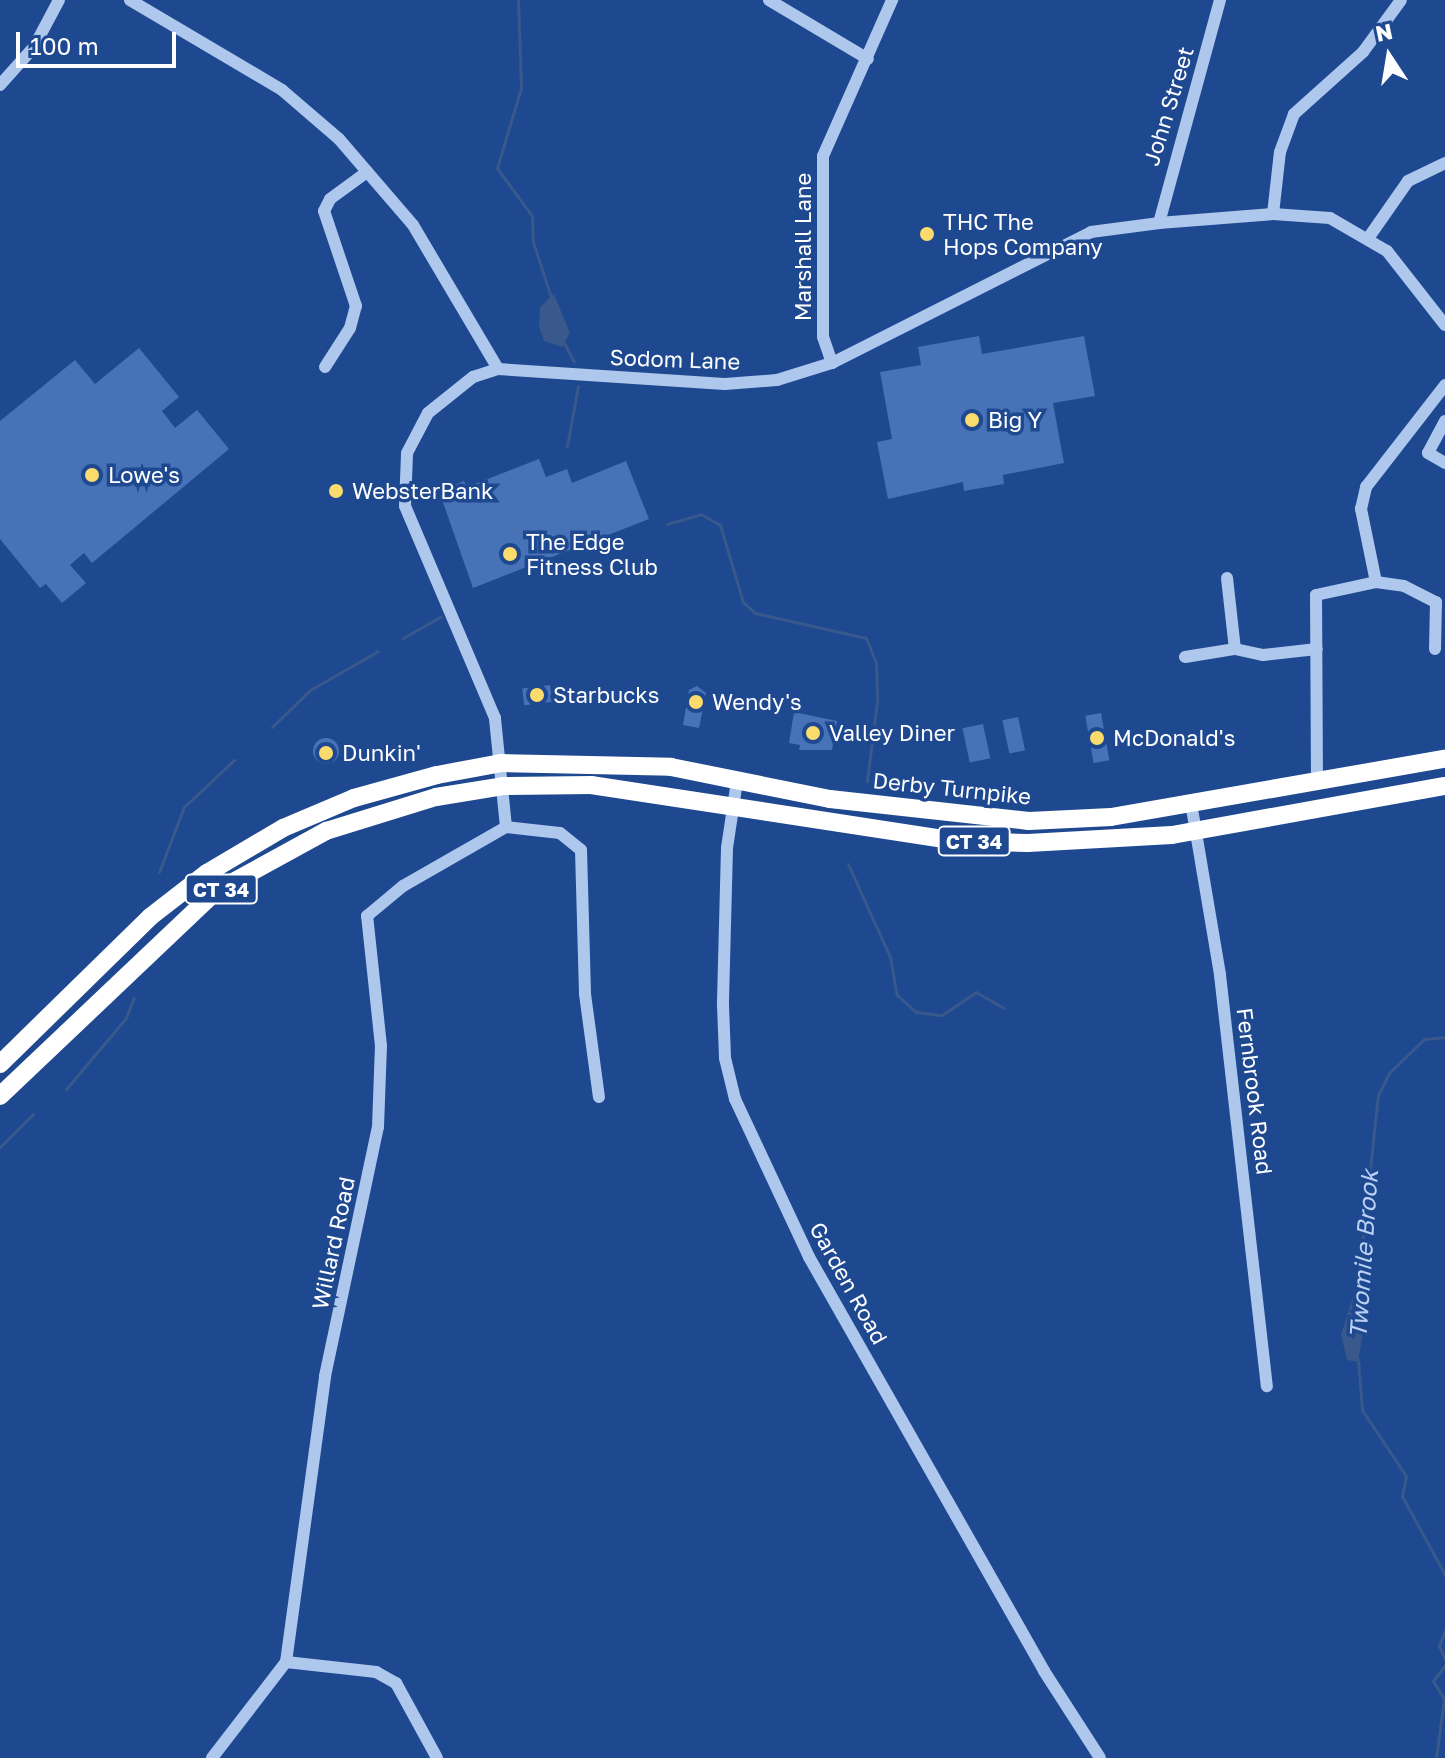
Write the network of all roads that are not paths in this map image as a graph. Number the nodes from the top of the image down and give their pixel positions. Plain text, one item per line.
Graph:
1 (59, 0) edge
2 (130, 0) edge
3 (769, 0) edge
4 (892, 0) edge
5 (1220, 0) edge
6 (1401, 0) edge
7 (868, 59) junction
8 (0, 85) edge
9 (1445, 163) edge
10 (367, 172) junction
11 (1273, 214) junction
12 (1159, 223) junction
13 (1369, 237) junction
14 (1445, 325) edge
15 (832, 363) junction
16 (325, 367) dead end
17 (498, 369) junction
18 (1445, 385) edge
19 (1445, 421) edge
20 (1445, 463) edge
21 (1227, 578) dead end
22 (1376, 582) junction
23 (1235, 649) junction
24 (1317, 649) junction
25 (1435, 649) dead end
26 (1185, 657) dead end
27 (1445, 759) edge
28 (501, 763) junction
29 (728, 780) junction
30 (1317, 782) junction
31 (503, 786) junction
32 (1445, 786) edge
33 (1191, 803) junction
34 (724, 804) junction
35 (1159, 808) junction
36 (506, 827) junction
37 (1195, 831) junction
38 (1163, 836) junction
39 (0, 1064) edge
40 (0, 1096) edge
41 (599, 1097) dead end
42 (1267, 1386) dead end
43 (286, 1662) junction
44 (212, 1758) edge
45 (437, 1758) edge
46 (1100, 1758) edge

1 - 8 street
2 - 10 street
3 - 7 street
4 - 7 street, Marshall Lane
5 - 12 street, John Street
6 - 11 street
7 - 15 street, Marshall Lane
9 - 13 street
10 - 16 street
10 - 17 street
11 - 12 street, Sodom Lane
11 - 13 street, Sodom Lane
12 - 15 street, Sodom Lane
13 - 14 street, Sodom Lane
15 - 17 street, Sodom Lane
17 - 28 street, Sodom Lane
18 - 22 street
19 - 20 street
21 - 23 street
22 - 24 street
22 - 25 street
23 - 24 street
23 - 26 street
24 - 30 street
27 - 30 highway, Derby Turnpike / CT 34
28 - 29 highway, Derby Turnpike / CT 34
28 - 31 street, Sodom Lane
28 - 39 highway, CT 34
29 - 34 highway
29 - 35 highway, Derby Turnpike / CT 34
30 - 33 highway, Derby Turnpike / CT 34
31 - 34 highway, CT 34
31 - 36 street
31 - 40 highway, CT 34
32 - 37 highway, CT 34
33 - 35 highway, Derby Turnpike / CT 34
33 - 37 street, Fernbrook Road
34 - 38 highway, CT 34
34 - 46 street, Garden Road
35 - 38 highway
36 - 41 street
36 - 43 street, Willard Road
37 - 38 highway, CT 34
37 - 42 street, Fernbrook Road
43 - 44 street, Willard Road
43 - 45 street

